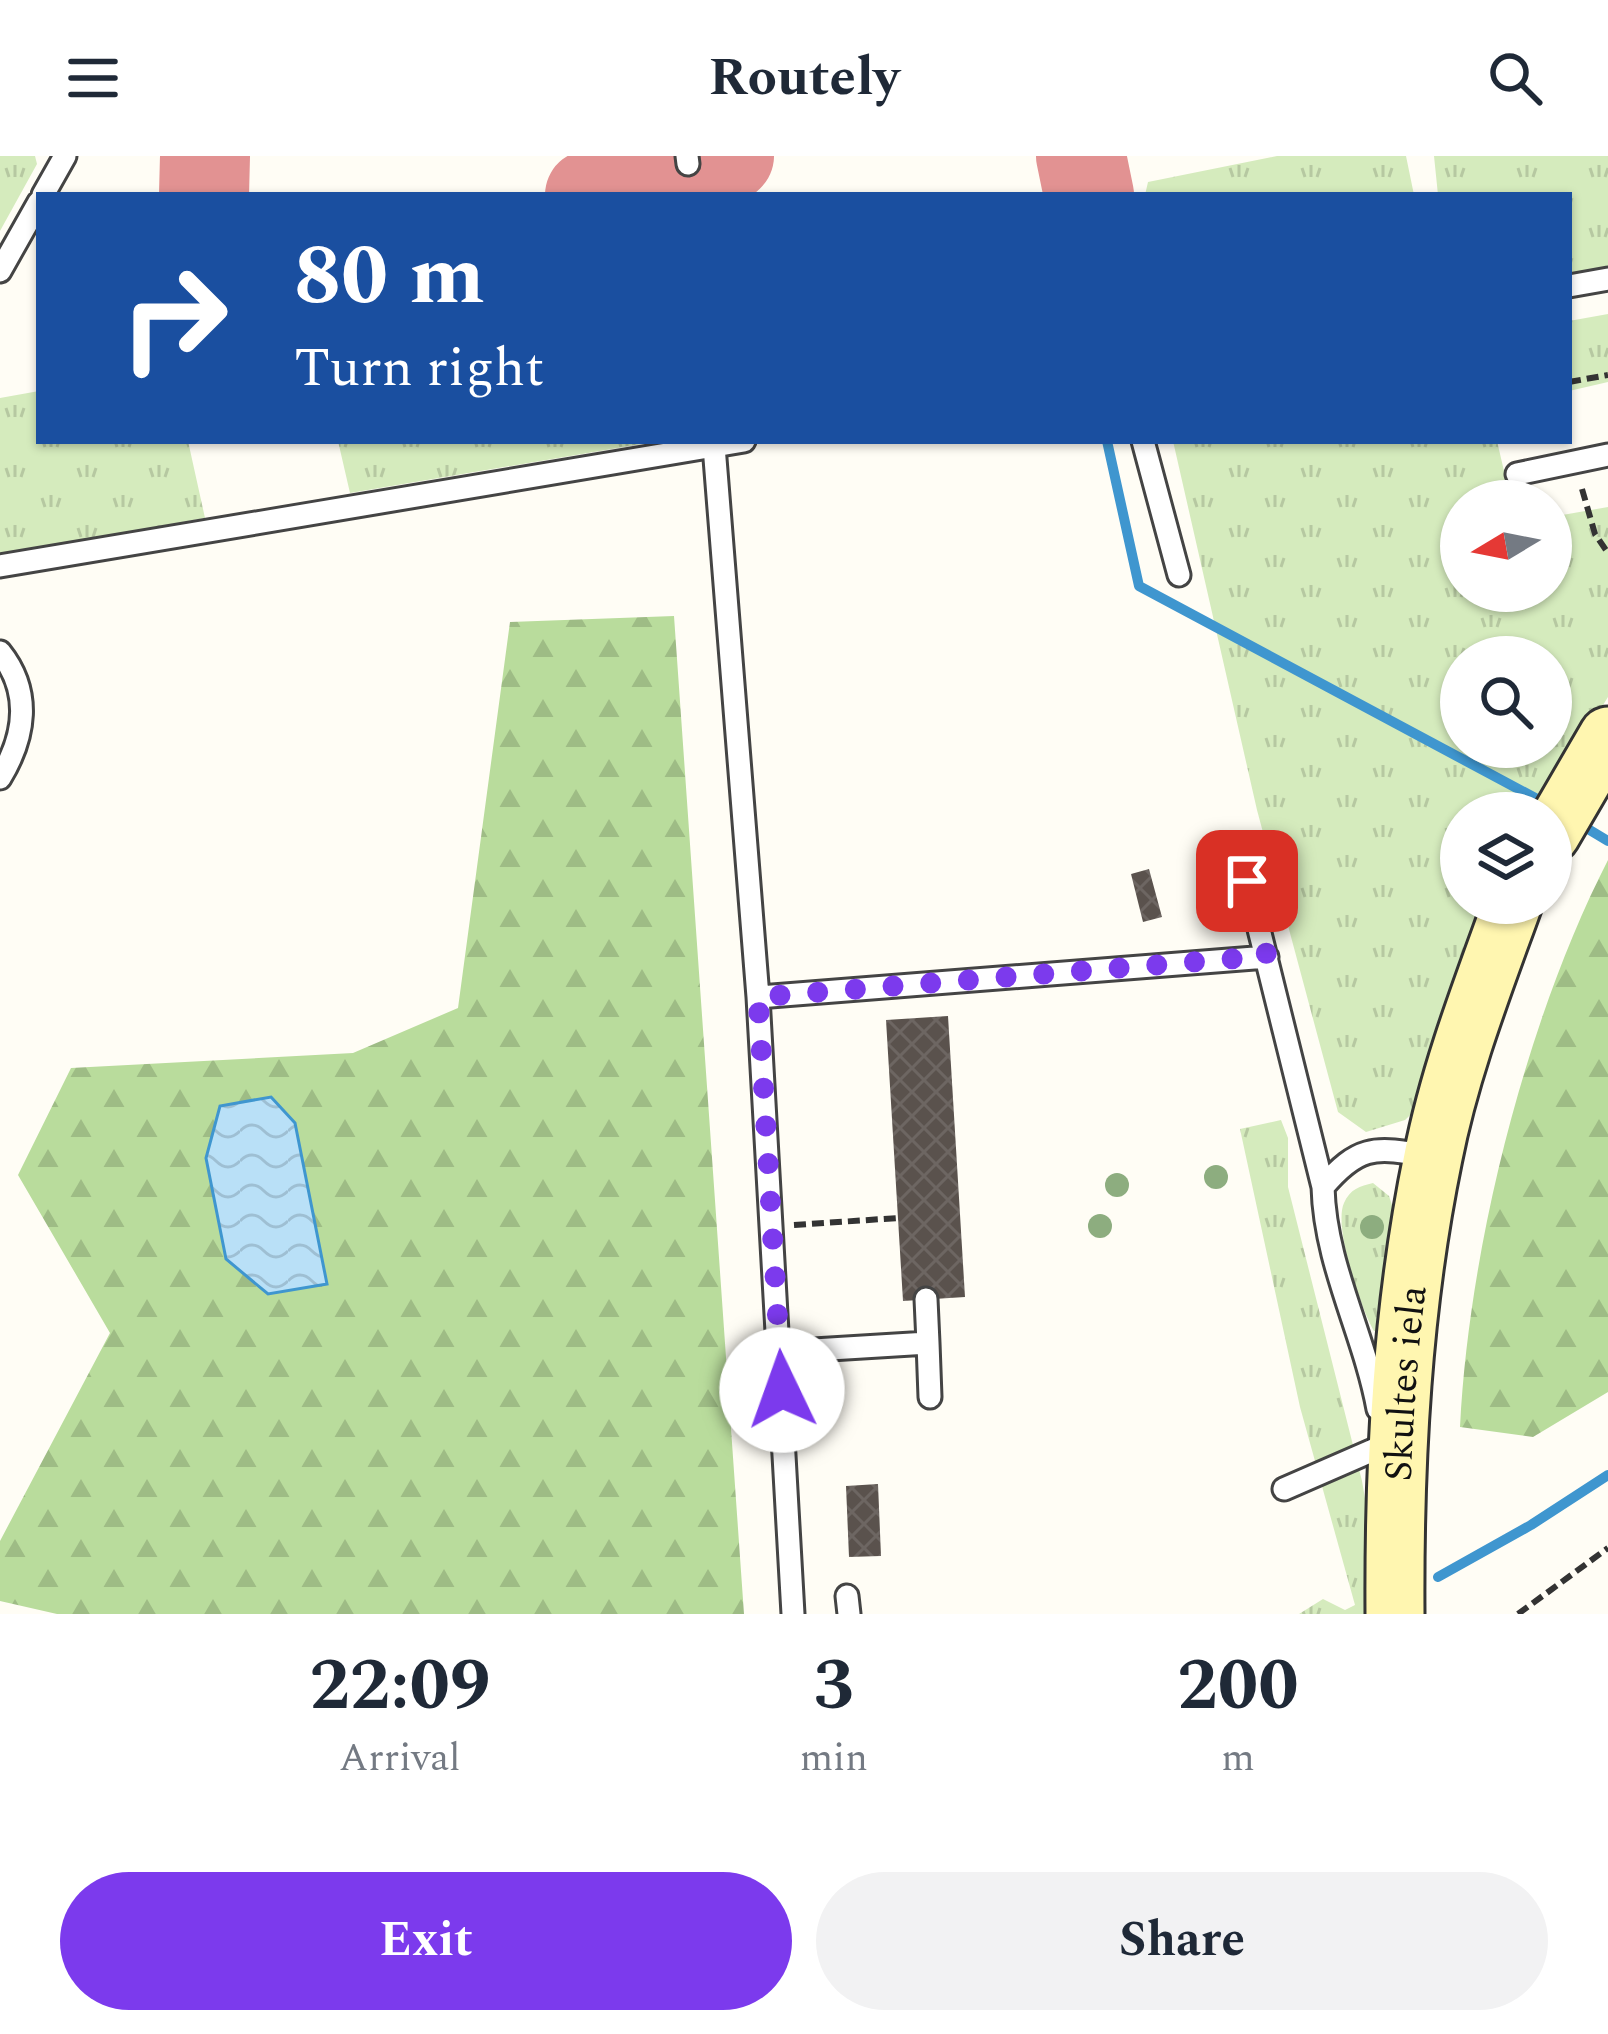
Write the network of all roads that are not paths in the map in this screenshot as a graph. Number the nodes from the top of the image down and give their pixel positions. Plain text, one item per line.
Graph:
1 (65, 156) edge
2 (44, 192) edge
3 (36, 207) edge
4 (0, 271) edge
5 (1608, 279) edge
6 (1572, 285) edge
7 (726, 444) edge
8 (1144, 444) edge
9 (714, 446) junction
10 (1608, 455) edge
11 (1517, 474) dead end
12 (0, 566) edge
13 (1179, 575) dead end
14 (0, 652) edge
15 (1608, 736) edge
16 (0, 778) edge
17 (1572, 798) edge
18 (1247, 881) dead end
19 (1506, 924) edge
20 (1267, 956) junction
21 (758, 997) junction
22 (1433, 1156) junction
23 (1323, 1187) junction
24 (926, 1299) dead end
25 (928, 1343) junction
26 (781, 1352) junction
27 (931, 1397) dead end
28 (1390, 1461) junction
29 (1284, 1489) dead end
30 (794, 1614) edge
31 (1395, 1614) edge

1 - 2 lane
3 - 4 lane
5 - 6 lane
7 - 9 lane
8 - 13 lane
9 - 12 lane
9 - 21 lane
10 - 11 lane
14 - 16 lane
15 - 17 main road
18 - 20 lane
19 - 22 main road, Skultes iela
20 - 21 lane
20 - 23 lane
21 - 26 lane
22 - 23 lane
22 - 28 main road, Skultes iela
23 - 28 lane
24 - 25 lane
25 - 26 lane
25 - 27 lane
26 - 30 lane
28 - 29 lane
28 - 31 main road, Skultes iela

